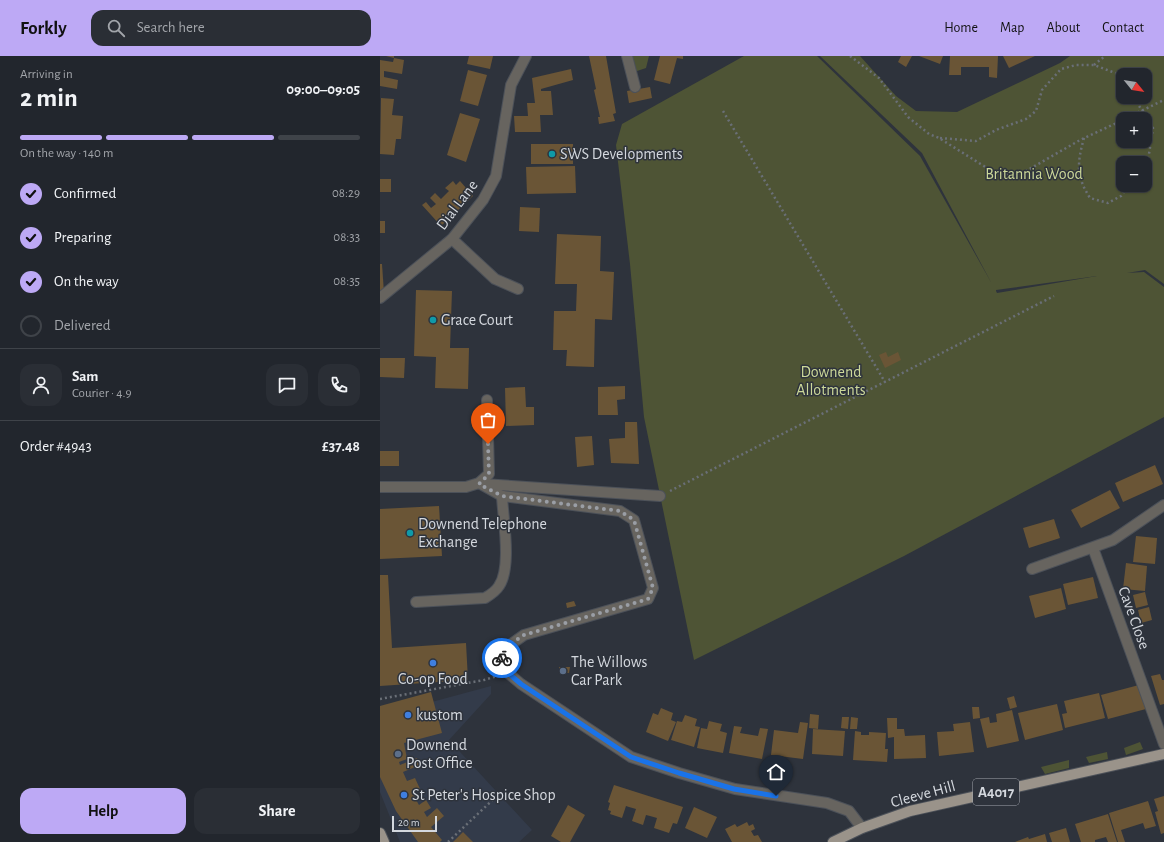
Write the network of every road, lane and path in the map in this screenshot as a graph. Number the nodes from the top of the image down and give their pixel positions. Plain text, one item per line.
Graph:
1 (526, 56) edge
2 (627, 56) edge
3 (850, 56) edge
4 (1105, 56) edge
5 (1094, 65) junction
6 (1116, 73) edge
7 (634, 87) dead end
8 (1164, 100) edge
9 (1138, 104) edge
10 (1143, 110) junction
11 (723, 112) dead end
12 (1139, 112) edge
13 (1116, 123) edge
14 (939, 138) junction
15 (1084, 138) junction
16 (1148, 156) edge
17 (1124, 192) edge
18 (452, 238) junction
19 (518, 289) dead end
20 (1054, 296) dead end
21 (380, 298) edge
22 (885, 382) junction
23 (487, 400) dead end
24 (479, 484) junction
25 (380, 487) edge
26 (502, 496) junction
27 (660, 496) joint
28 (1164, 505) edge
29 (1093, 548) junction
30 (1032, 569) dead end
31 (416, 602) dead end
32 (508, 673) junction
33 (380, 699) edge
34 (1164, 744) edge
35 (1164, 754) edge
36 (500, 793) dead end
37 (862, 828) junction
38 (380, 833) edge
39 (384, 842) edge
40 (448, 842) edge
41 (833, 842) edge

1 - 18 street, Dial Lane
2 - 7 street
3 - 14 path
4 - 5 path
5 - 6 path
5 - 14 path
8 - 10 path
9 - 10 path
10 - 12 path
10 - 16 path
11 - 22 path
13 - 15 path
14 - 15 path
15 - 17 path
18 - 19 street
18 - 21 street, Dial Lane
20 - 22 path
22 - 27 path
23 - 24 street
24 - 25 street
24 - 26 street
24 - 27 street
26 - 31 street
26 - 32 street
28 - 29 street
29 - 30 street
29 - 34 street, Cave Close
32 - 33 path
32 - 37 street
35 - 37 main road, Cleeve Hill / A4017
36 - 40 path
37 - 41 main road, Cleeve Hill / A4017
38 - 39 main road

